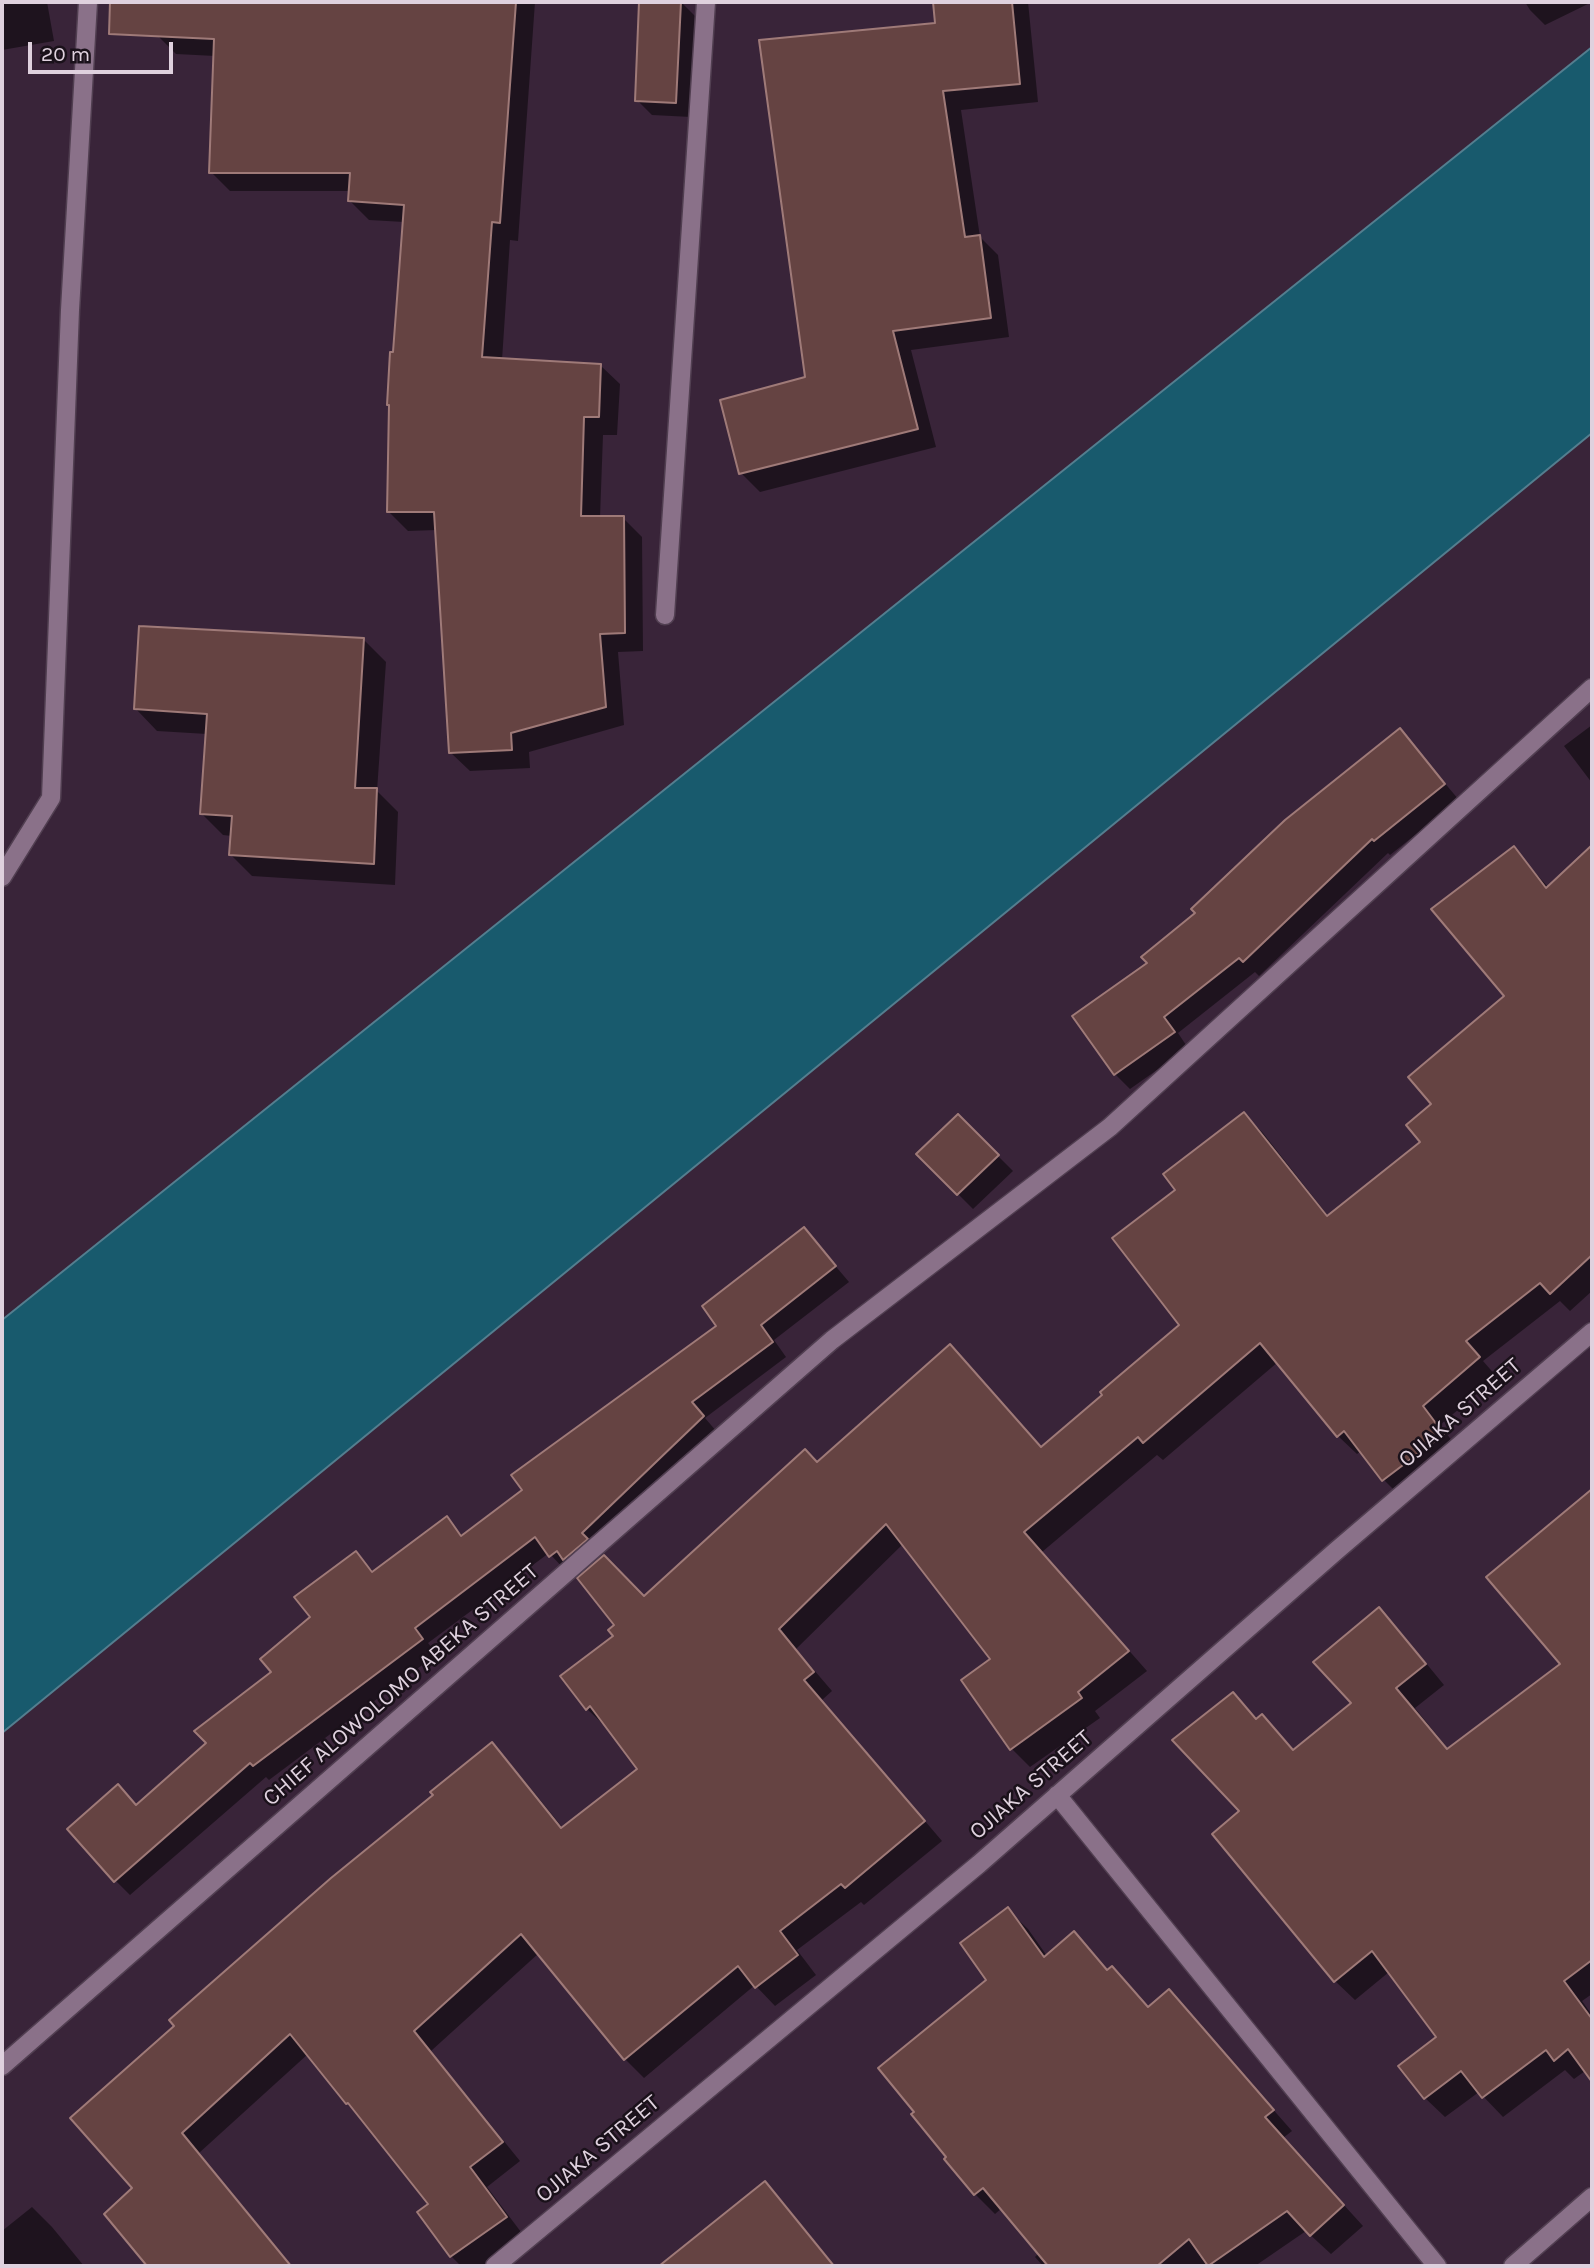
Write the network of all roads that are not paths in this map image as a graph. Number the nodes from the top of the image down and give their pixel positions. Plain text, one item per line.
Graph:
1 (88, 2) edge
2 (706, 2) edge
3 (665, 615) dead end
4 (1592, 688) edge
5 (2, 877) edge
6 (1592, 1332) edge
7 (1057, 1795) junction
8 (2, 2066) edge
9 (1592, 2197) edge
10 (495, 2266) edge
11 (1437, 2266) edge
12 (1513, 2266) edge

1 - 5 street
2 - 3 street
4 - 8 street, CHIEF ALOWOLOMO ABEKA STREET
6 - 7 street, OJIAKA STREET
7 - 10 street, OJIAKA STREET
7 - 11 street
9 - 12 street

